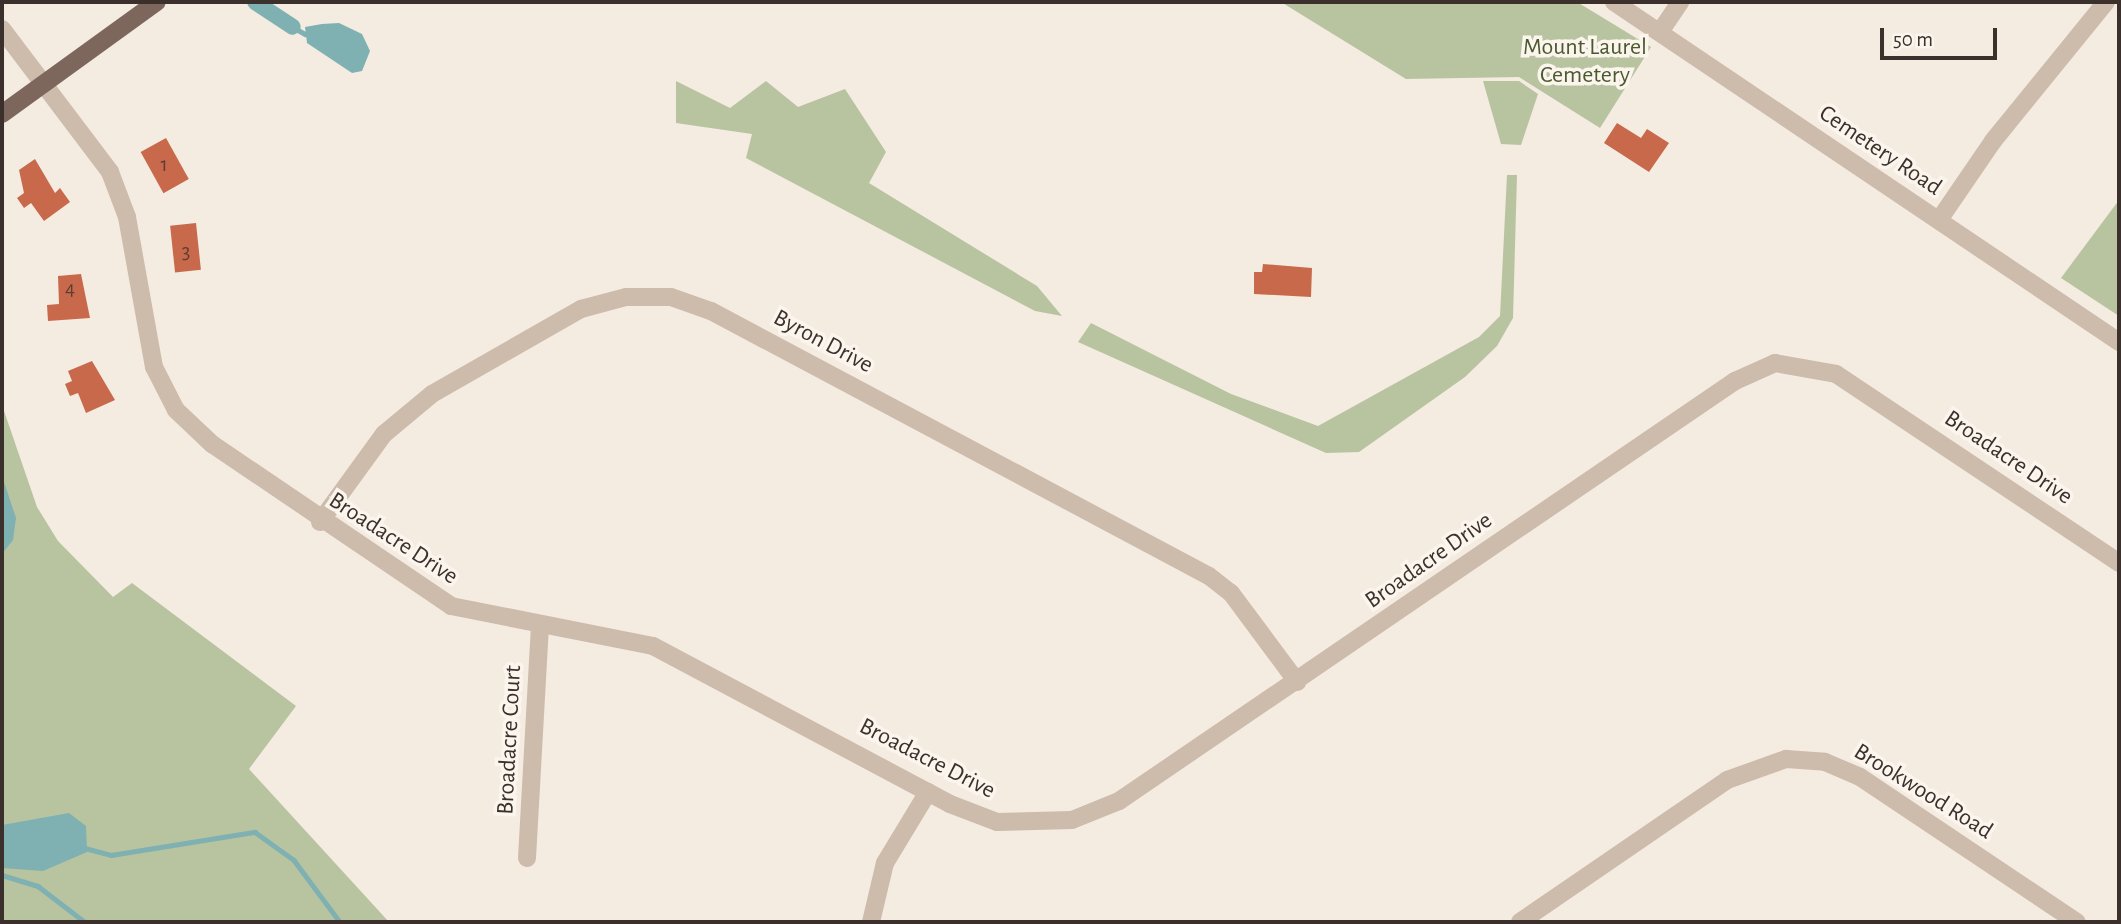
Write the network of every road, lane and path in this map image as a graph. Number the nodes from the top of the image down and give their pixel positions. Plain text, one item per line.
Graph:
1 (157, 2) edge
2 (1614, 2) edge
3 (1680, 2) edge
4 (2106, 2) edge
5 (2, 29) edge
6 (1660, 32) junction
7 (44, 83) junction
8 (2, 114) edge
9 (1939, 220) junction
10 (2119, 342) edge
11 (320, 522) junction
12 (2119, 563) edge
13 (540, 625) junction
14 (1297, 682) junction
15 (928, 792) junction
16 (527, 858) dead end
17 (871, 922) edge
18 (1520, 922) edge
19 (2077, 922) edge

1 - 7 main road
2 - 6 street, Cemetery Road
3 - 6 street
4 - 9 street
5 - 7 street, Broadacre Drive
6 - 9 street, Cemetery Road
7 - 8 main road
7 - 11 street, Broadacre Drive
9 - 10 street, Cemetery Road
11 - 13 street, Broadacre Drive
11 - 14 street, Byron Drive
12 - 14 street, Broadacre Drive
13 - 15 street, Broadacre Drive
13 - 16 street, Broadacre Court
14 - 15 street, Broadacre Drive
15 - 17 street
18 - 19 street, Brookwood Road

